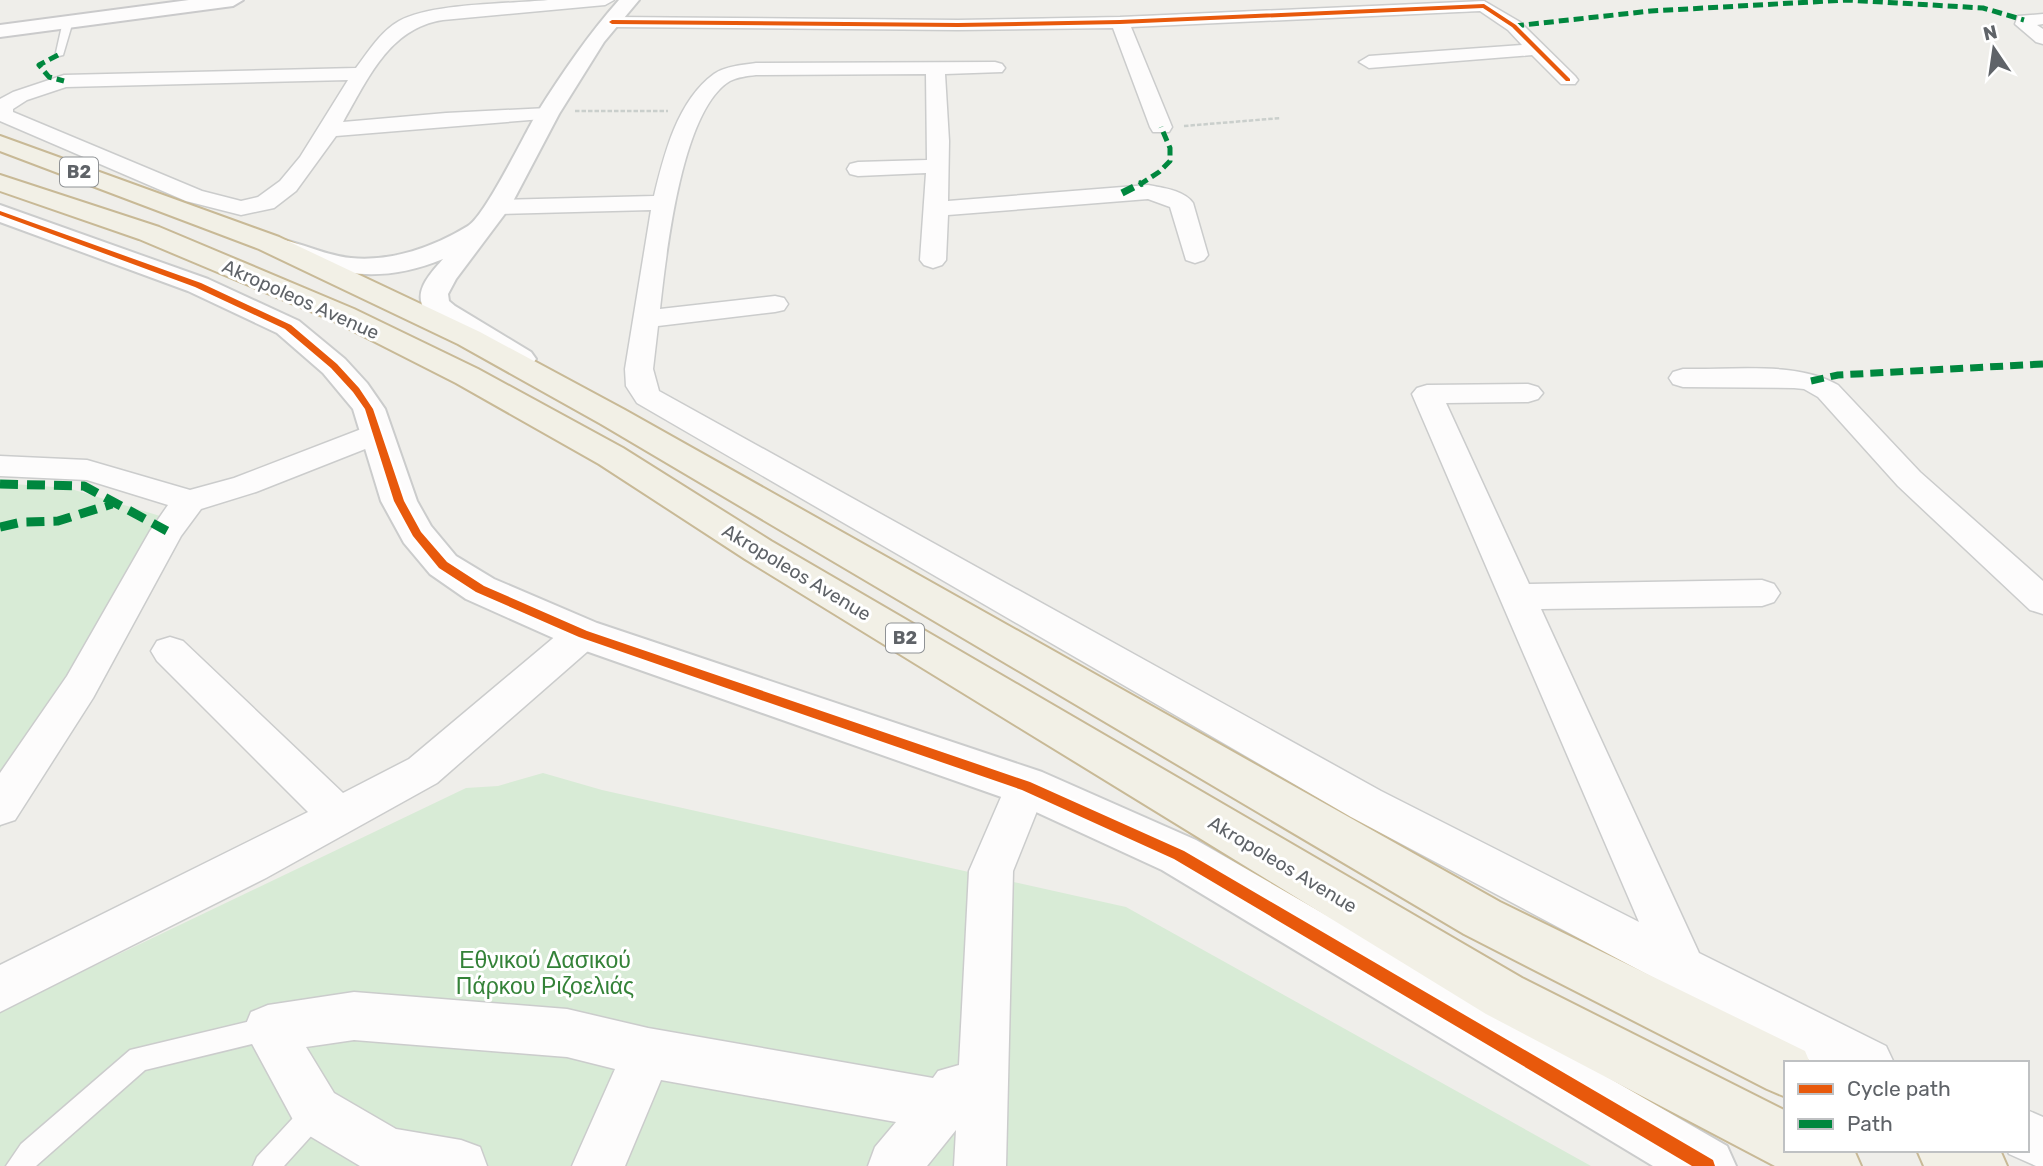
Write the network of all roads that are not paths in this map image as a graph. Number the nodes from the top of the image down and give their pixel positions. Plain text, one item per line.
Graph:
1 (233, 0) edge
2 (629, 0) edge
3 (796, 0) edge
4 (1281, 0) edge
5 (1486, 3) edge
6 (50, 8) dead end
7 (609, 11) edge
8 (1294, 15) junction
9 (2043, 19) edge
10 (68, 21) junction
11 (1119, 22) junction
12 (783, 24) junction
13 (30, 26) junction
14 (0, 31) edge
15 (2043, 38) edge
16 (1538, 49) junction
17 (58, 55) dead end
18 (1369, 62) dead end
19 (995, 68) dead end
20 (935, 69) junction
21 (361, 74) junction
22 (1568, 80) dead end
23 (549, 113) junction
24 (1161, 127) road end
25 (329, 130) junction
26 (0, 143) edge
27 (937, 166) junction
28 (858, 169) dead end
29 (0, 183) edge
30 (663, 203) junction
31 (936, 209) junction
32 (0, 213) edge
33 (488, 218) junction
34 (269, 243) junction
35 (1195, 255) dead end
36 (933, 260) dead end
37 (775, 304) dead end
38 (646, 318) junction
39 (1684, 378) dead end
40 (546, 380) junction
41 (1528, 393) dead end
42 (377, 433) junction
43 (0, 466) edge
44 (189, 501) junction
45 (1762, 593) dead end
46 (1517, 597) junction
47 (2043, 601) edge
48 (583, 634) junction
49 (170, 651) dead end
50 (1026, 786) junction
51 (0, 807) edge
52 (340, 817) junction
53 (1682, 968) junction
54 (0, 989) edge
55 (268, 1029) junction
56 (648, 1053) junction
57 (983, 1057) junction
58 (1865, 1061) edge
59 (1784, 1069) edge
60 (942, 1105) junction
61 (316, 1111) junction
62 (1784, 1141) edge
63 (1805, 1152) edge
64 (1950, 1152) edge
65 (19, 1166) edge
66 (266, 1166) edge
67 (461, 1166) edge
68 (598, 1166) edge
69 (894, 1166) edge
70 (980, 1166) edge
71 (1707, 1166) edge
72 (1832, 1166) edge
73 (1978, 1166) edge

1 - 10 street
2 - 7 street
3 - 12 street
4 - 8 street
5 - 8 street
5 - 16 street
6 - 13 street
7 - 12 street
7 - 21 street
7 - 23 street
8 - 11 street
9 - 15 street
10 - 13 street
10 - 17 lane
11 - 12 street
11 - 24 street
13 - 14 street
16 - 18 street
16 - 22 street
19 - 20 street
20 - 27 street
20 - 30 street
21 - 25 street
21 - 25 street
23 - 25 street
23 - 33 street
26 - 34 highway, Akropoleos Avenue / B2
27 - 28 street
27 - 31 street
29 - 62 highway, Akropoleos Avenue / B2
30 - 33 street
30 - 38 street
31 - 35 street
31 - 36 street
32 - 42 street
33 - 34 street
33 - 40 street
34 - 40 highway, Akropoleos Avenue / B2
37 - 38 street
38 - 53 street
39 - 47 street
40 - 59 highway, Akropoleos Avenue / B2
41 - 46 street
42 - 44 street
42 - 48 street
43 - 44 street
44 - 51 street
45 - 46 street
46 - 53 street
48 - 50 street
48 - 52 street
49 - 52 street
50 - 57 street
50 - 71 street
52 - 54 street
53 - 58 street
55 - 56 street
55 - 61 street
55 - 65 lane
56 - 60 street
56 - 68 street
57 - 60 street
57 - 70 street
60 - 69 street
61 - 66 lane
61 - 67 street
63 - 72 highway
64 - 73 highway

